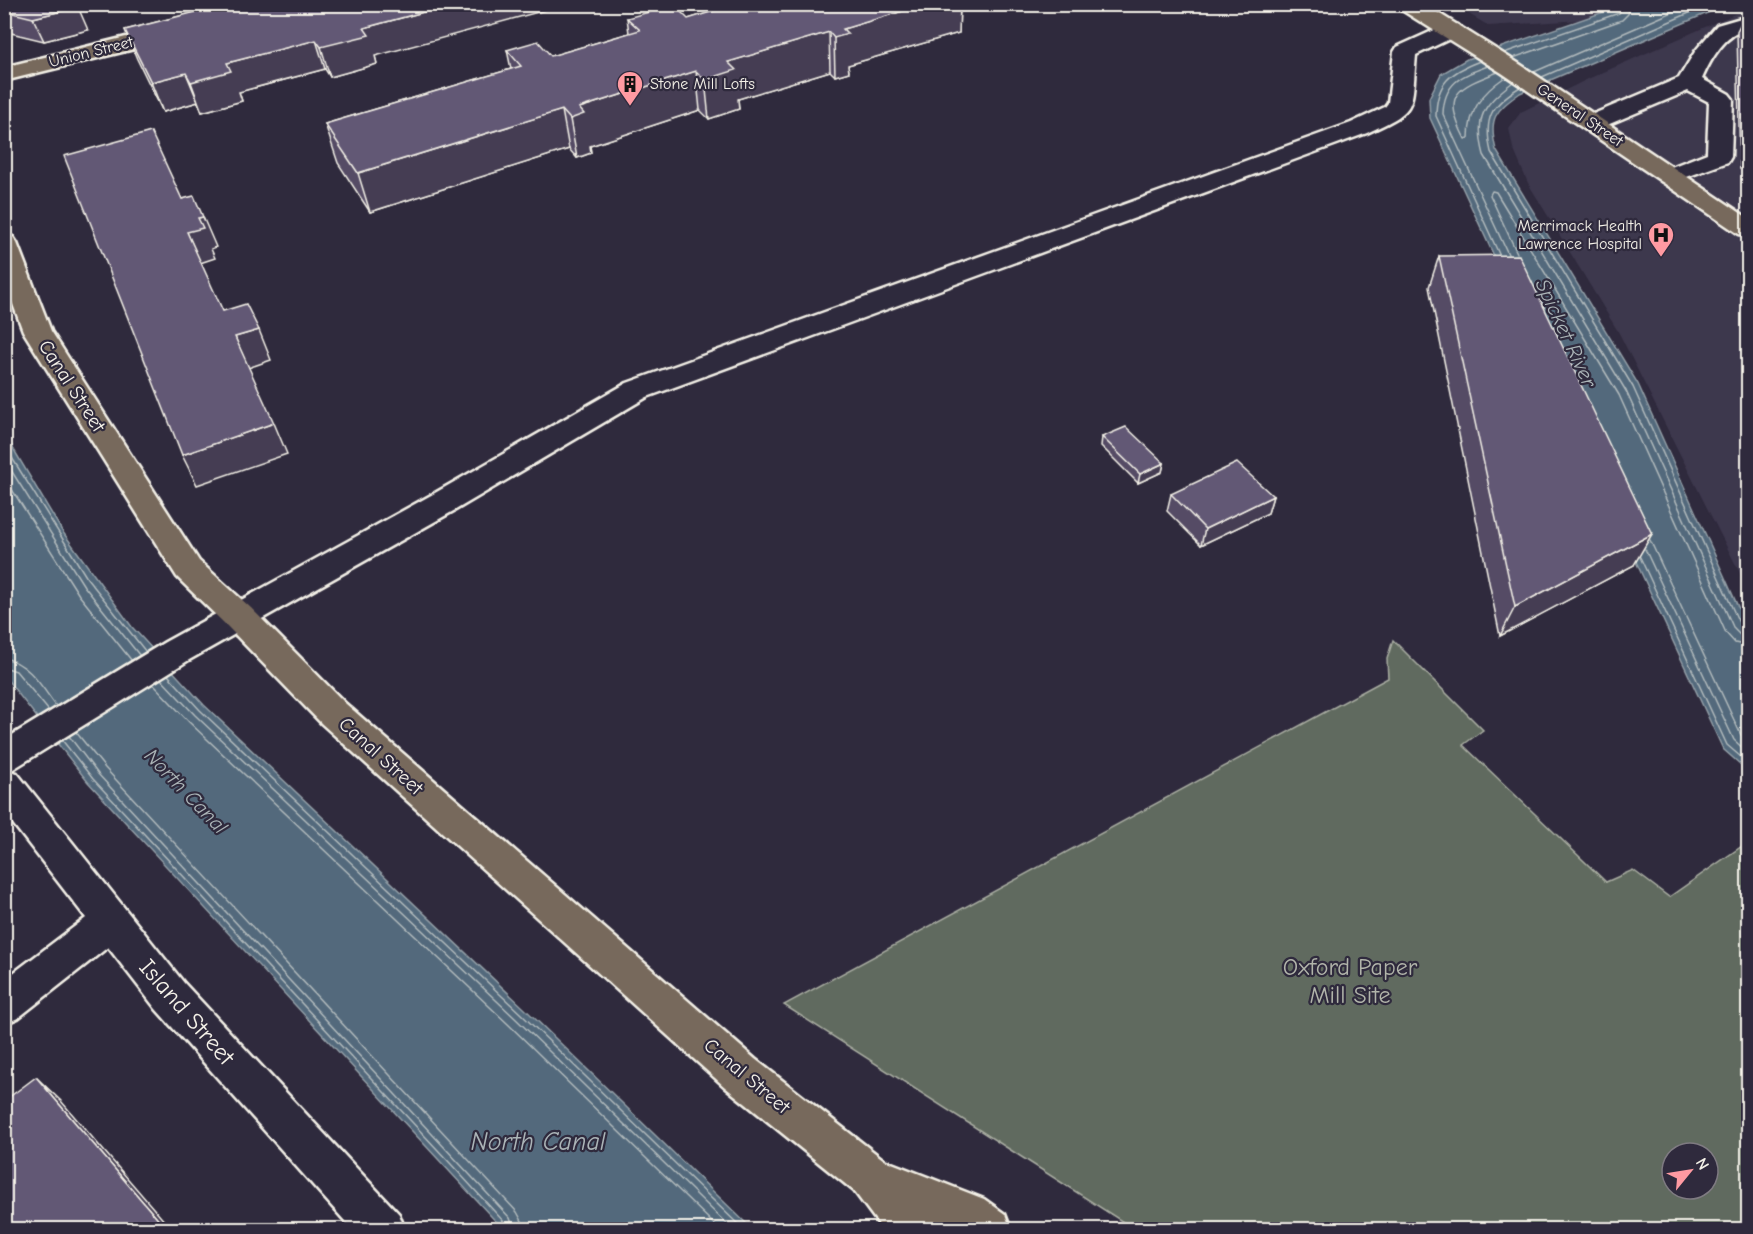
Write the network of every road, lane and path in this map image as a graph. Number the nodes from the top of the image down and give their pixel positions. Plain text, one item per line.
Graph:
1 (1408, 4) edge
2 (1749, 24) edge
3 (198, 26) edge
4 (1457, 35) junction
5 (4, 74) edge
6 (1689, 82) junction
7 (1592, 123) junction
8 (1670, 176) junction
9 (1749, 229) edge
10 (4, 243) edge
11 (239, 617) junction
12 (4, 758) edge
13 (4, 784) edge
14 (111, 922) junction
15 (4, 1005) edge
16 (869, 1176) junction
17 (383, 1230) edge
18 (911, 1230) edge
19 (990, 1230) edge

1 - 4 main road, General Street
2 - 6 street
3 - 5 main road, Union Street
4 - 7 main road, General Street
4 - 11 street
6 - 7 street
6 - 8 street
7 - 8 main road, General Street
8 - 9 main road, General Street
10 - 11 main road, Canal Street
11 - 12 street
11 - 16 main road, Canal Street
13 - 14 street, Island Street
14 - 15 street
14 - 17 street, Island Street
16 - 18 main road, Canal Street
16 - 19 main road, Canal Street

